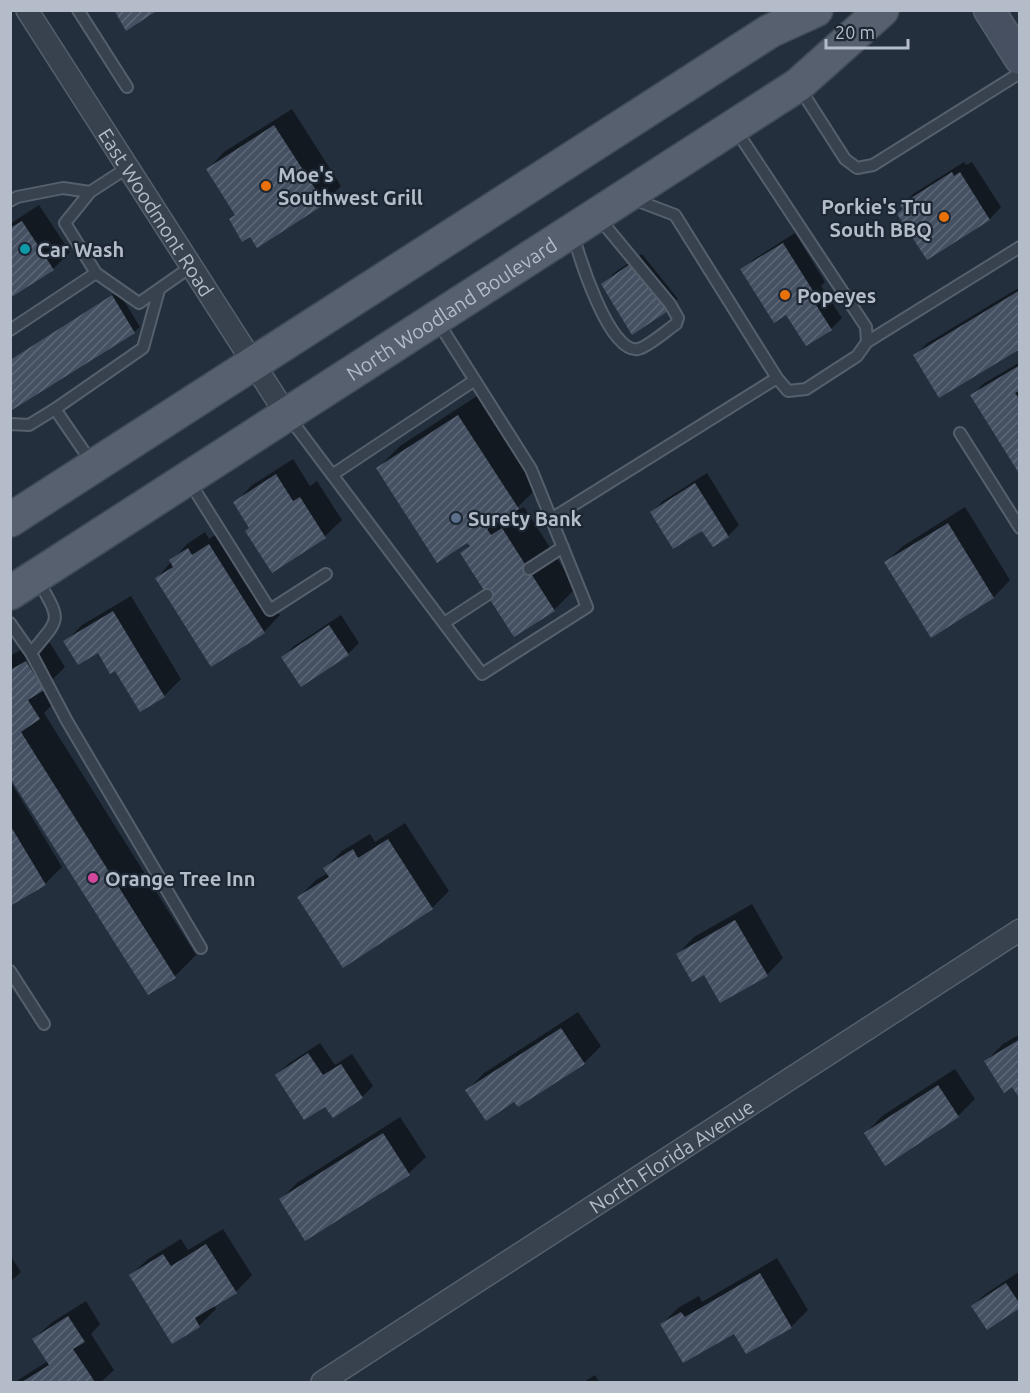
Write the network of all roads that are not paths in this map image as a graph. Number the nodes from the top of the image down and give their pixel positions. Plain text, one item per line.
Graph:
1 (27, 10) edge
2 (78, 10) edge
3 (816, 10) edge
4 (882, 10) edge
5 (989, 10) edge
6 (1020, 59) edge
7 (1020, 73) edge
8 (798, 85) junction
9 (127, 87) dead end
10 (734, 126) junction
11 (128, 168) junction
12 (90, 192) junction
13 (624, 196) junction
14 (10, 201) edge
15 (583, 222) junction
16 (1020, 247) edge
17 (192, 267) junction
18 (96, 273) junction
19 (159, 290) junction
20 (435, 317) junction
21 (10, 330) edge
22 (867, 342) junction
23 (255, 363) junction
24 (777, 378) junction
25 (475, 380) junction
26 (55, 409) junction
27 (286, 414) junction
28 (10, 424) edge
29 (960, 433) dead end
30 (94, 466) junction
31 (333, 476) junction
32 (188, 478) junction
33 (551, 519) junction
34 (10, 520) edge
35 (1020, 528) edge
36 (563, 547) junction
37 (529, 570) dead end
38 (326, 574) dead end
39 (23, 585) edge
40 (487, 595) dead end
41 (10, 623) edge
42 (444, 623) junction
43 (30, 653) junction
44 (1020, 930) edge
45 (201, 948) dead end
46 (10, 970) edge
47 (44, 1024) dead end
48 (321, 1383) edge

1 - 11 street, East Woodmont Road
2 - 9 lane
3 - 23 main road
4 - 8 main road, North Woodland Boulevard
5 - 6 main road
7 - 8 lane
8 - 10 main road, North Woodland Boulevard
10 - 13 main road, North Woodland Boulevard
10 - 22 lane
11 - 12 lane
11 - 17 street, East Woodmont Road
12 - 14 lane
12 - 18 lane
13 - 15 main road, North Woodland Boulevard
13 - 24 lane
15 - 15 lane
15 - 20 main road, North Woodland Boulevard
16 - 22 lane
17 - 19 lane
17 - 23 street, East Woodmont Road
18 - 19 lane
18 - 21 lane
19 - 26 lane
20 - 25 lane
20 - 27 main road, North Woodland Boulevard
22 - 24 lane
23 - 27 street, East Woodmont Road
23 - 30 main road
24 - 33 lane
25 - 31 lane
25 - 33 lane
26 - 28 lane
26 - 30 lane
27 - 31 lane
27 - 32 main road, North Woodland Boulevard
29 - 35 lane
30 - 34 main road
31 - 42 lane
32 - 38 lane
32 - 39 main road, North Woodland Boulevard
33 - 36 lane
36 - 37 lane
36 - 42 lane
39 - 43 lane
40 - 42 lane
41 - 43 lane
43 - 45 lane
44 - 48 street, North Florida Avenue
46 - 47 lane

